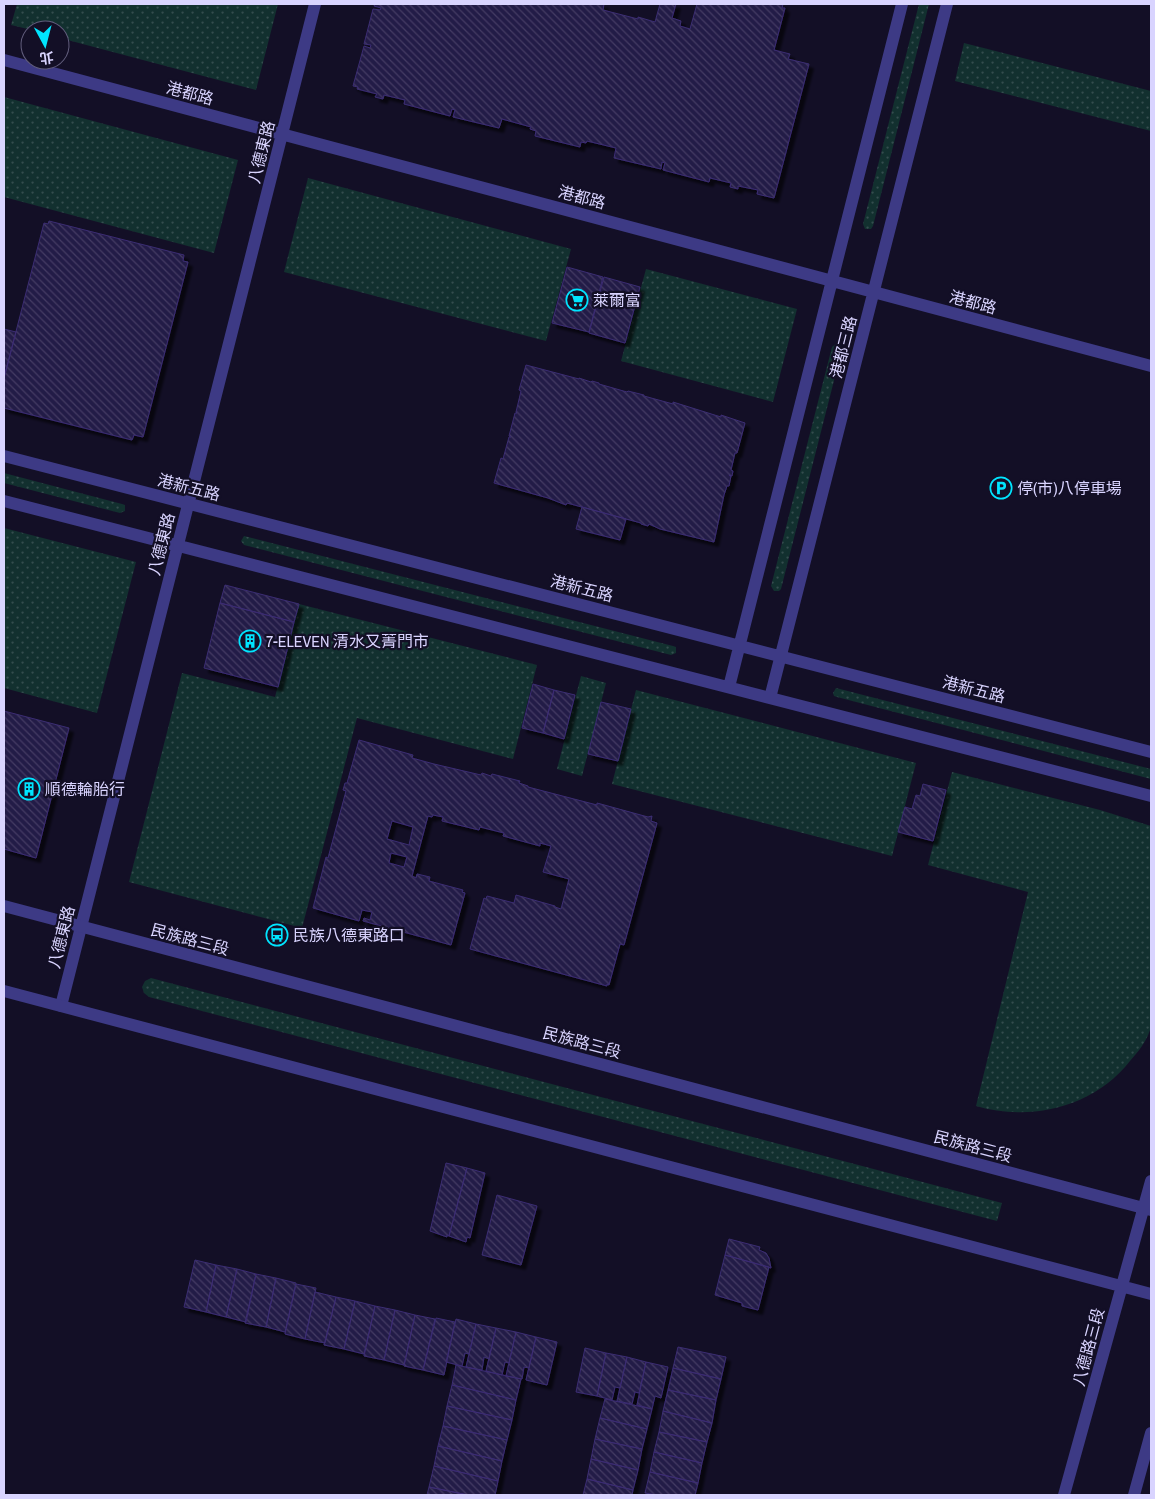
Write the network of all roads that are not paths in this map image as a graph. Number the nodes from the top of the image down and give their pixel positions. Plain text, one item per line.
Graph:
1 (315, 4) edge
2 (902, 4) edge
3 (947, 4) edge
4 (4, 60) edge
5 (282, 134) junction
6 (831, 281) junction
7 (874, 292) junction
8 (1151, 366) edge
9 (4, 456) edge
10 (4, 500) edge
11 (188, 503) junction
12 (177, 545) junction
13 (739, 645) junction
14 (781, 656) junction
15 (729, 687) junction
16 (770, 698) junction
17 (1151, 752) edge
18 (1151, 796) edge
19 (4, 906) edge
20 (80, 927) junction
21 (4, 991) edge
22 (60, 1006) junction
23 (1151, 1181) edge
24 (1148, 1209) edge
25 (1122, 1286) junction
26 (1151, 1294) edge
27 (1151, 1433) edge
28 (1064, 1495) edge
29 (1134, 1495) edge

1 - 5 street, 八德東路
2 - 6 street, 港都三路
3 - 7 street, 港都三路
4 - 5 street, 港都路
5 - 6 street, 港都路
5 - 11 street, 八德東路
6 - 7 street, 港都路
6 - 13 street, 港都三路
7 - 8 street, 港都路
7 - 14 street, 港都三路
9 - 11 street, 港新五路
10 - 12 street
11 - 12 street, 八德東路
11 - 13 street, 港新五路
12 - 15 street
12 - 20 street, 八德東路
13 - 14 street, 港新五路
13 - 15 street, 港都三路
14 - 16 street, 港都三路
14 - 17 street, 港新五路
15 - 16 street
16 - 18 street
19 - 20 street, 民族路三段
20 - 22 street, 八德東路
20 - 24 street, 民族路三段
21 - 22 street
22 - 25 street
23 - 24 street, 八德路三段
24 - 25 street, 八德路三段
25 - 26 street
25 - 28 street, 八德路三段
27 - 29 street

